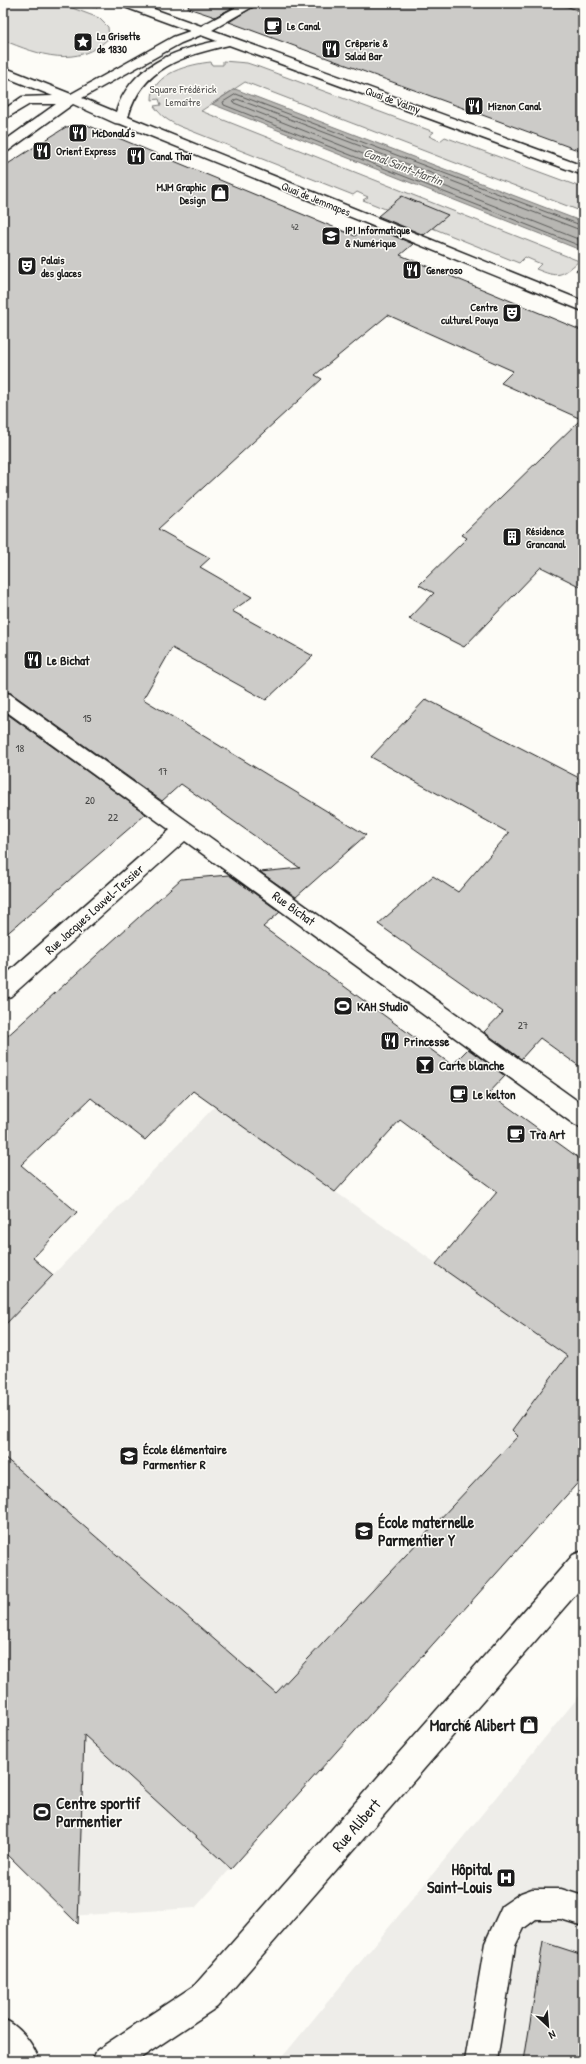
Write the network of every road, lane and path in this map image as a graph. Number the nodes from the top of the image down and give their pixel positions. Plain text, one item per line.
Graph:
1 (126, 3) edge
2 (253, 3) edge
3 (203, 30) junction
4 (232, 41) junction
5 (3, 71) edge
6 (71, 99) junction
7 (3, 116) edge
8 (120, 120) junction
9 (10, 130) dead end
10 (23, 134) junction
11 (3, 148) edge
12 (583, 171) edge
13 (583, 265) edge
14 (579, 268) dead end
15 (583, 306) edge
16 (3, 699) edge
17 (185, 828) junction
18 (3, 990) edge
19 (583, 1118) edge
20 (583, 1565) edge
21 (583, 1911) edge
22 (3, 2035) edge
23 (24, 2061) edge
24 (108, 2061) edge
25 (481, 2061) edge

1 - 3 street, Quai de Valmy
2 - 3 street
3 - 4 street, Quai de Valmy
3 - 6 street
4 - 8 street
4 - 12 street, Quai de Valmy
5 - 6 street, Quai de Jemmapes
6 - 7 street
6 - 8 street, Quai de Jemmapes
6 - 10 street
8 - 15 street, Quai de Jemmapes
9 - 10 street
10 - 11 street
13 - 14 path
16 - 17 street, Rue Bichat
17 - 18 street, Rue Jacques Louvel-Tessier
17 - 19 street, Rue Bichat
20 - 24 street, Rue Alibert
21 - 25 street
22 - 23 street

